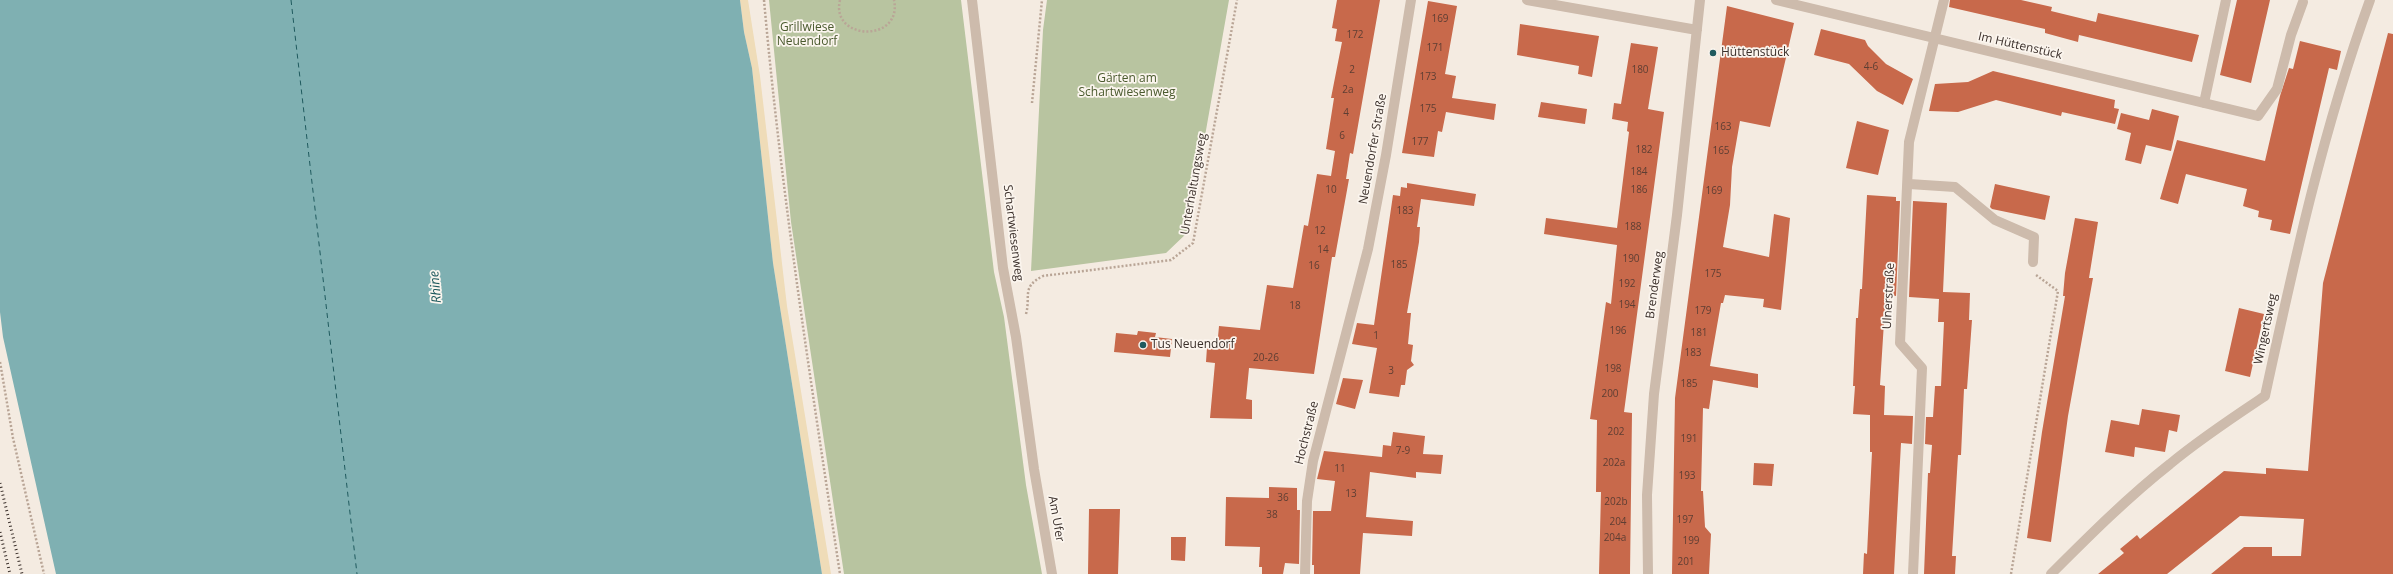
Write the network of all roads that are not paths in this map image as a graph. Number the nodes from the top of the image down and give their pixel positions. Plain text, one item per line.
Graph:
1 (972, 0) edge
2 (1410, 0) edge
3 (1527, 0) edge
4 (1700, 0) edge
5 (1776, 0) edge
6 (1944, 0) edge
7 (2226, 0) edge
8 (2370, 0) edge
9 (2303, 2) dead end
10 (1697, 30) junction
11 (1933, 39) junction
12 (2204, 103) junction
13 (1909, 184) junction
14 (2033, 262) road end
15 (1354, 301) joint
16 (1034, 469) joint
17 (1052, 574) edge
18 (1305, 574) edge
19 (1648, 574) edge
20 (1913, 574) edge
21 (2051, 574) edge

1 - 16 street, Schartwiesenweg
2 - 15 street, Neuendorfer Straße
3 - 10 street
4 - 10 street, Brenderweg
5 - 11 street, Im Hüttenstück
6 - 11 street, Ulnerstraße
7 - 12 street
8 - 21 street, Wingertsweg
9 - 12 street, Im Hüttenstück
10 - 19 street, Brenderweg
11 - 12 street, Im Hüttenstück
11 - 13 street, Ulnerstraße
13 - 14 street
13 - 20 street, Ulnerstraße
15 - 18 street, Hochstraße
16 - 17 street, Am Ufer

